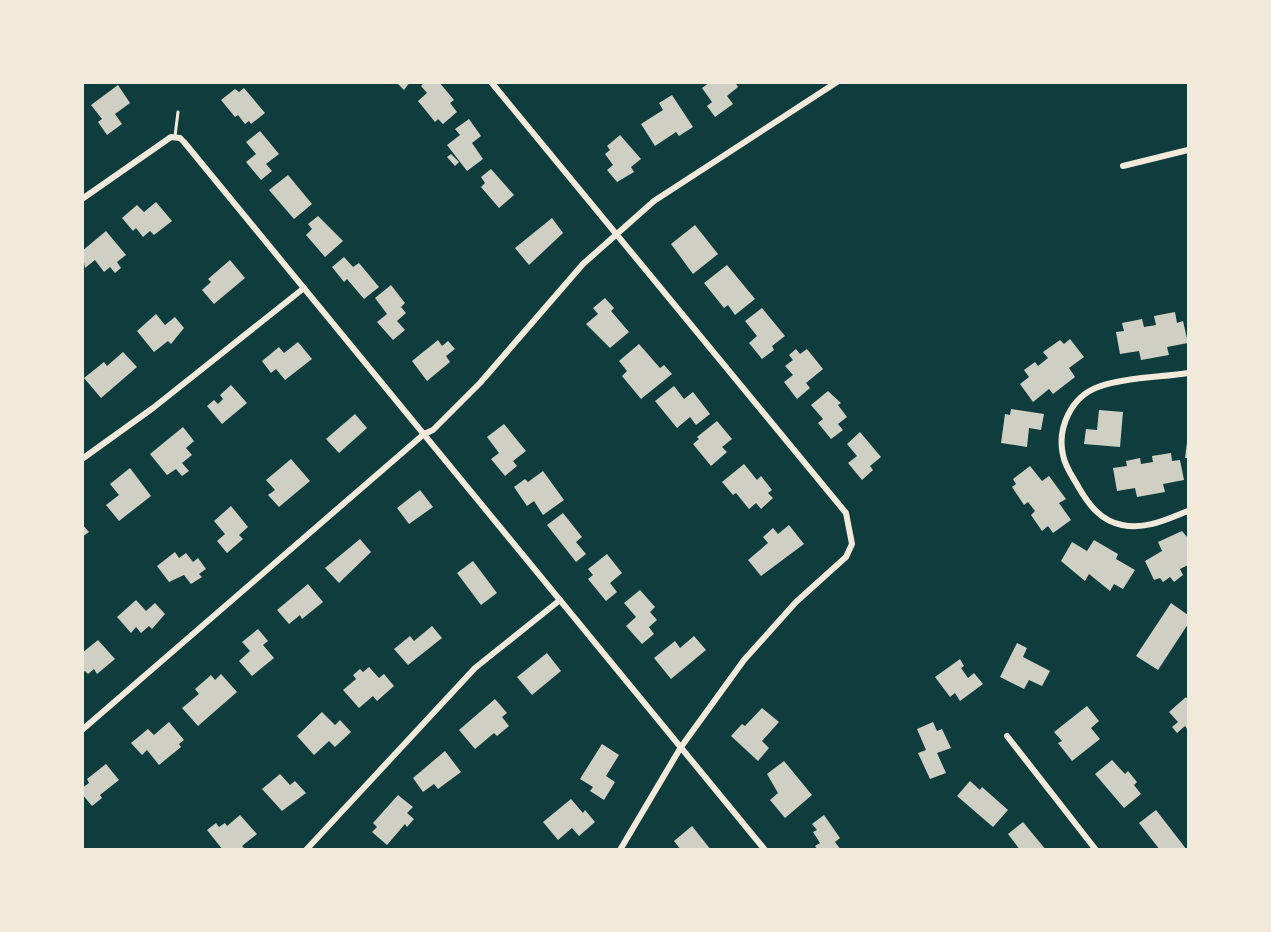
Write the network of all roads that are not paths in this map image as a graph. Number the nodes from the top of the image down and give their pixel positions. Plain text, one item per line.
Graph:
1 (491, 82) edge
2 (837, 82) edge
3 (178, 112) dead end
4 (175, 136) junction
5 (1188, 150) edge
6 (1123, 166) dead end
7 (82, 200) edge
8 (616, 234) junction
9 (304, 288) junction
10 (1188, 373) edge
11 (424, 434) junction
12 (82, 459) edge
13 (1188, 511) edge
14 (560, 600) junction
15 (82, 730) edge
16 (1007, 736) dead end
17 (681, 747) junction
18 (306, 849) edge
19 (620, 849) edge
20 (765, 849) edge
21 (1096, 849) edge

1 - 8 street
2 - 8 street
3 - 4 lane
4 - 7 street
4 - 9 street
5 - 6 street
8 - 11 street
8 - 17 street
9 - 11 street
9 - 12 street
10 - 13 street
11 - 14 street
11 - 15 street
14 - 17 street
14 - 18 street
16 - 21 street
17 - 19 street
17 - 20 street

